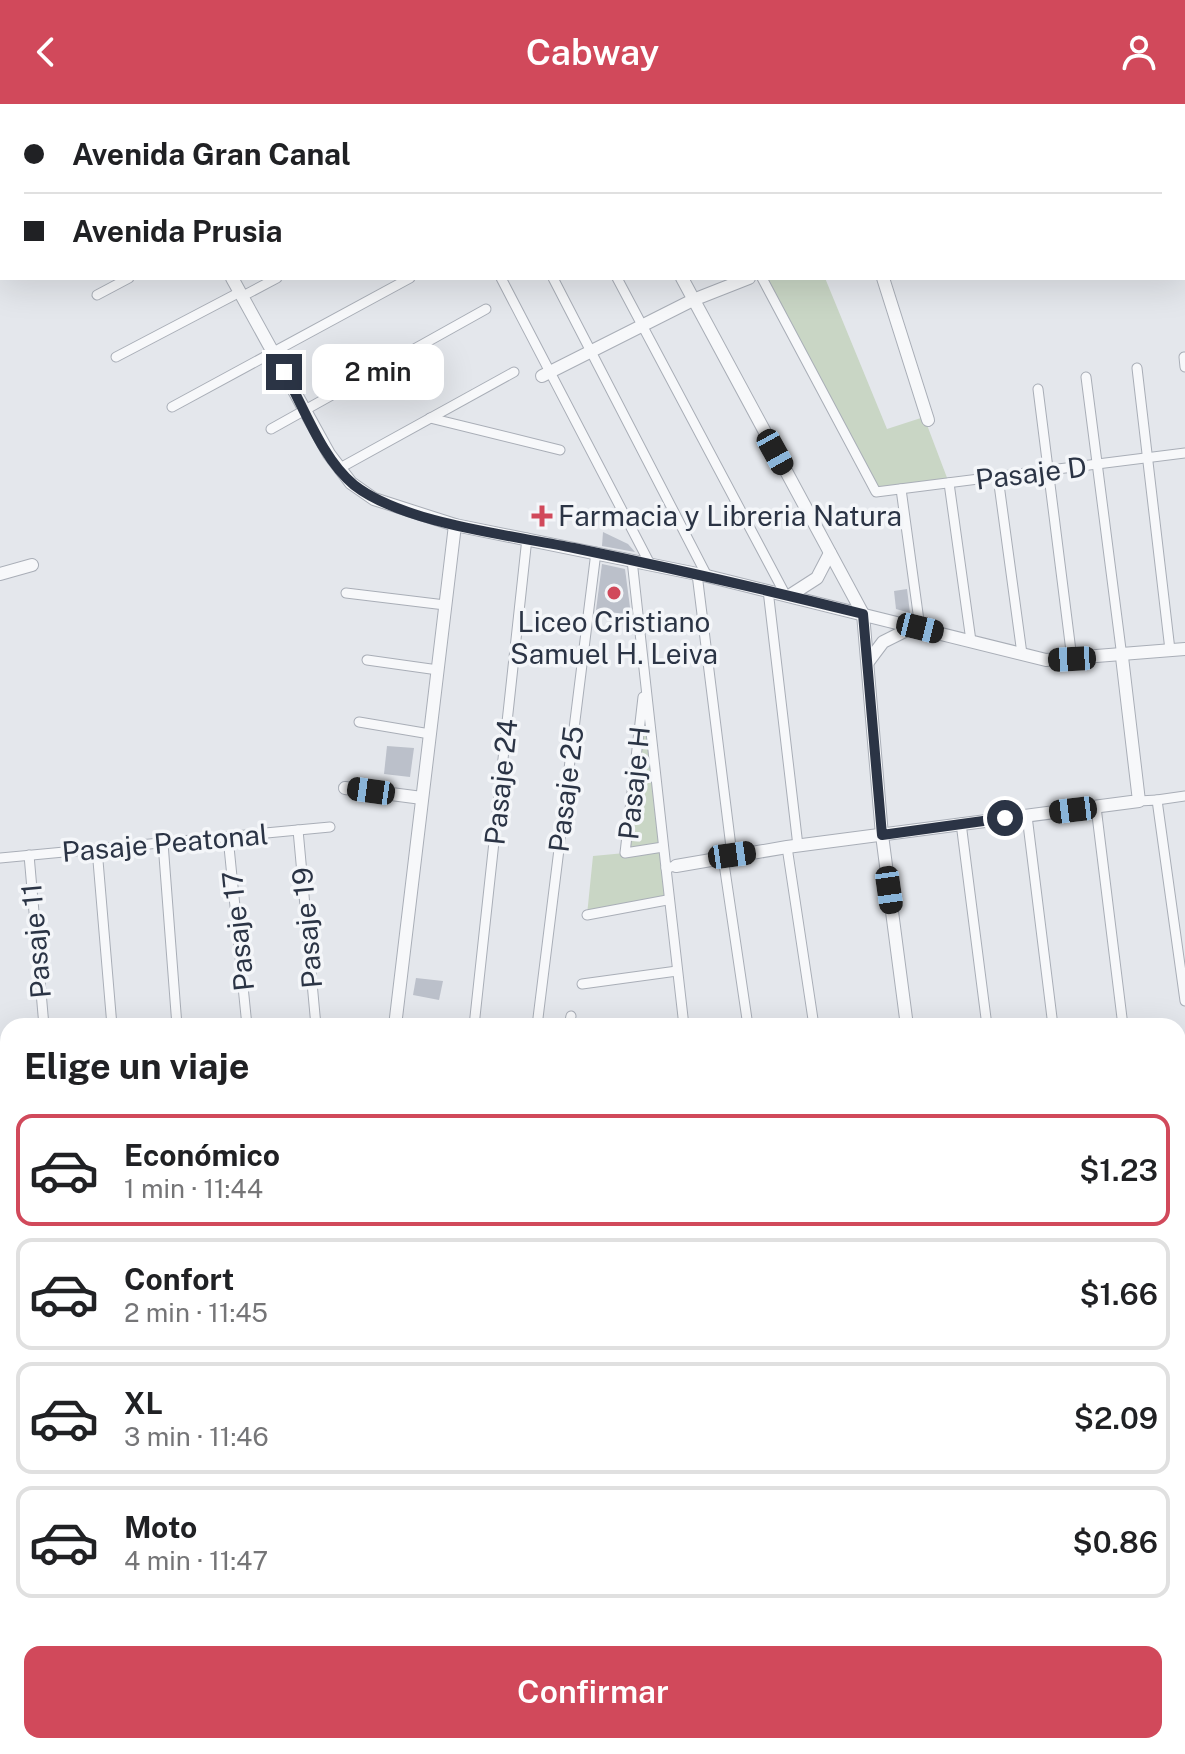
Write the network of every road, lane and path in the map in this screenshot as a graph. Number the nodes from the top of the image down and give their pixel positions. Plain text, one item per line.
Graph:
1 (125, 280) edge
2 (233, 280) edge
3 (272, 280) edge
4 (406, 280) edge
5 (502, 280) edge
6 (554, 280) edge
7 (618, 280) edge
8 (683, 280) edge
9 (744, 280) edge
10 (763, 280) edge
11 (884, 280) edge
12 (241, 294) junction
13 (97, 295) dead end
14 (693, 300) junction
15 (486, 309) dead end
16 (642, 326) junction
17 (591, 351) junction
18 (273, 352) junction
19 (116, 357) dead end
20 (1137, 368) dead end
21 (514, 372) dead end
22 (546, 374) junction
23 (1086, 377) dead end
24 (1038, 389) dead end
25 (172, 407) dead end
26 (306, 412) junction
27 (430, 418) junction
28 (928, 420) dead end
29 (271, 429) dead end
30 (560, 450) dead end
31 (1185, 453) edge
32 (1148, 458) junction
33 (1097, 464) junction
34 (340, 468) junction
35 (1048, 470) junction
36 (998, 477) junction
37 (949, 483) junction
38 (901, 489) junction
39 (455, 525) junction
40 (527, 538) junction
41 (596, 552) junction
42 (830, 553) junction
43 (632, 560) junction
44 (650, 564) junction
45 (32, 565) dead end
46 (0, 574) edge
47 (702, 575) junction
48 (768, 590) junction
49 (346, 593) dead end
50 (787, 595) junction
51 (445, 605) junction
52 (863, 614) junction
53 (916, 628) junction
54 (971, 641) junction
55 (1185, 649) edge
56 (1170, 650) junction
57 (1022, 654) junction
58 (1122, 657) junction
59 (1072, 659) junction
60 (367, 660) dead end
61 (868, 662) junction
62 (438, 670) junction
63 (645, 678) junction
64 (359, 722) dead end
65 (430, 734) junction
66 (345, 788) dead end
67 (1185, 796) edge
68 (422, 798) junction
69 (1157, 800) junction
70 (1139, 801) junction
71 (1096, 807) junction
72 (1027, 816) junction
73 (961, 823) junction
74 (330, 827) dead end
75 (298, 830) junction
76 (882, 835) junction
77 (228, 837) junction
78 (163, 843) junction
79 (663, 847) junction
80 (792, 847) junction
81 (97, 849) junction
82 (29, 855) junction
83 (728, 856) junction
84 (0, 858) edge
85 (671, 867) junction
86 (667, 900) junction
87 (587, 915) dead end
88 (677, 971) junction
89 (582, 984) dead end
90 (1185, 1001) edge
91 (43, 1018) edge
92 (111, 1018) edge
93 (176, 1018) edge
94 (246, 1018) edge
95 (315, 1018) edge
96 (396, 1018) edge
97 (475, 1018) edge
98 (538, 1018) edge
99 (683, 1018) edge
100 (747, 1018) edge
101 (813, 1018) edge
102 (906, 1018) edge
103 (986, 1018) edge
104 (1052, 1018) edge
105 (1122, 1018) edge

1 - 13 street
2 - 12 street
3 - 12 street
4 - 18 street
5 - 22 street
6 - 17 street
7 - 16 street
8 - 14 street
9 - 14 street
10 - 38 street, Pasaje D
11 - 28 street
12 - 18 street
12 - 19 street
14 - 16 street
14 - 42 street
15 - 26 street
16 - 17 street
16 - 50 street
17 - 22 street
17 - 47 street
18 - 25 street
18 - 26 street
20 - 32 street
21 - 27 street
22 - 44 street
23 - 33 street
24 - 35 street
26 - 29 street
26 - 34 street
27 - 30 street
27 - 34 street
31 - 32 street, Pasaje D
32 - 33 street, Pasaje D
32 - 56 street
33 - 35 street, Pasaje D
33 - 58 street
34 - 39 street
35 - 36 street, Pasaje D
35 - 59 street
36 - 37 street, Pasaje D
36 - 57 street
37 - 38 street, Pasaje D
37 - 54 street
38 - 53 street
39 - 40 street
39 - 51 street
40 - 41 street
40 - 97 street, Pasaje 24
41 - 43 street
41 - 98 street, Pasaje 25
42 - 50 street
42 - 52 street
43 - 44 street
43 - 63 street
44 - 47 street
45 - 46 street
47 - 48 street
47 - 83 street
48 - 50 street
48 - 80 street
49 - 51 street
50 - 52 street
51 - 62 street
52 - 53 street
52 - 61 street
53 - 54 street
53 - 61 street
54 - 57 street
55 - 56 street
56 - 58 street
57 - 59 street
58 - 59 street
58 - 70 street
60 - 62 street
61 - 76 street
62 - 65 street
63 - 79 street
63 - 79 street, Pasaje H
64 - 65 street
65 - 68 street
66 - 68 street
67 - 69 street
68 - 96 street
69 - 70 street
69 - 90 street
70 - 71 street
71 - 72 street
71 - 105 street
72 - 73 street
72 - 104 street
73 - 76 street
73 - 103 street
74 - 75 street, Pasaje Peatonal
75 - 77 street, Pasaje Peatonal
75 - 95 street, Pasaje 19
76 - 80 street
76 - 102 street
77 - 78 street, Pasaje Peatonal
77 - 94 street, Pasaje 17
78 - 81 street, Pasaje Peatonal
78 - 93 street
79 - 85 street
80 - 83 street
80 - 101 street
81 - 82 street, Pasaje Peatonal
81 - 92 street
82 - 84 street, Pasaje Peatonal
82 - 91 street, Pasaje 11
83 - 85 street
83 - 100 street
85 - 86 street
86 - 87 street
86 - 88 street
88 - 89 street
88 - 99 street

